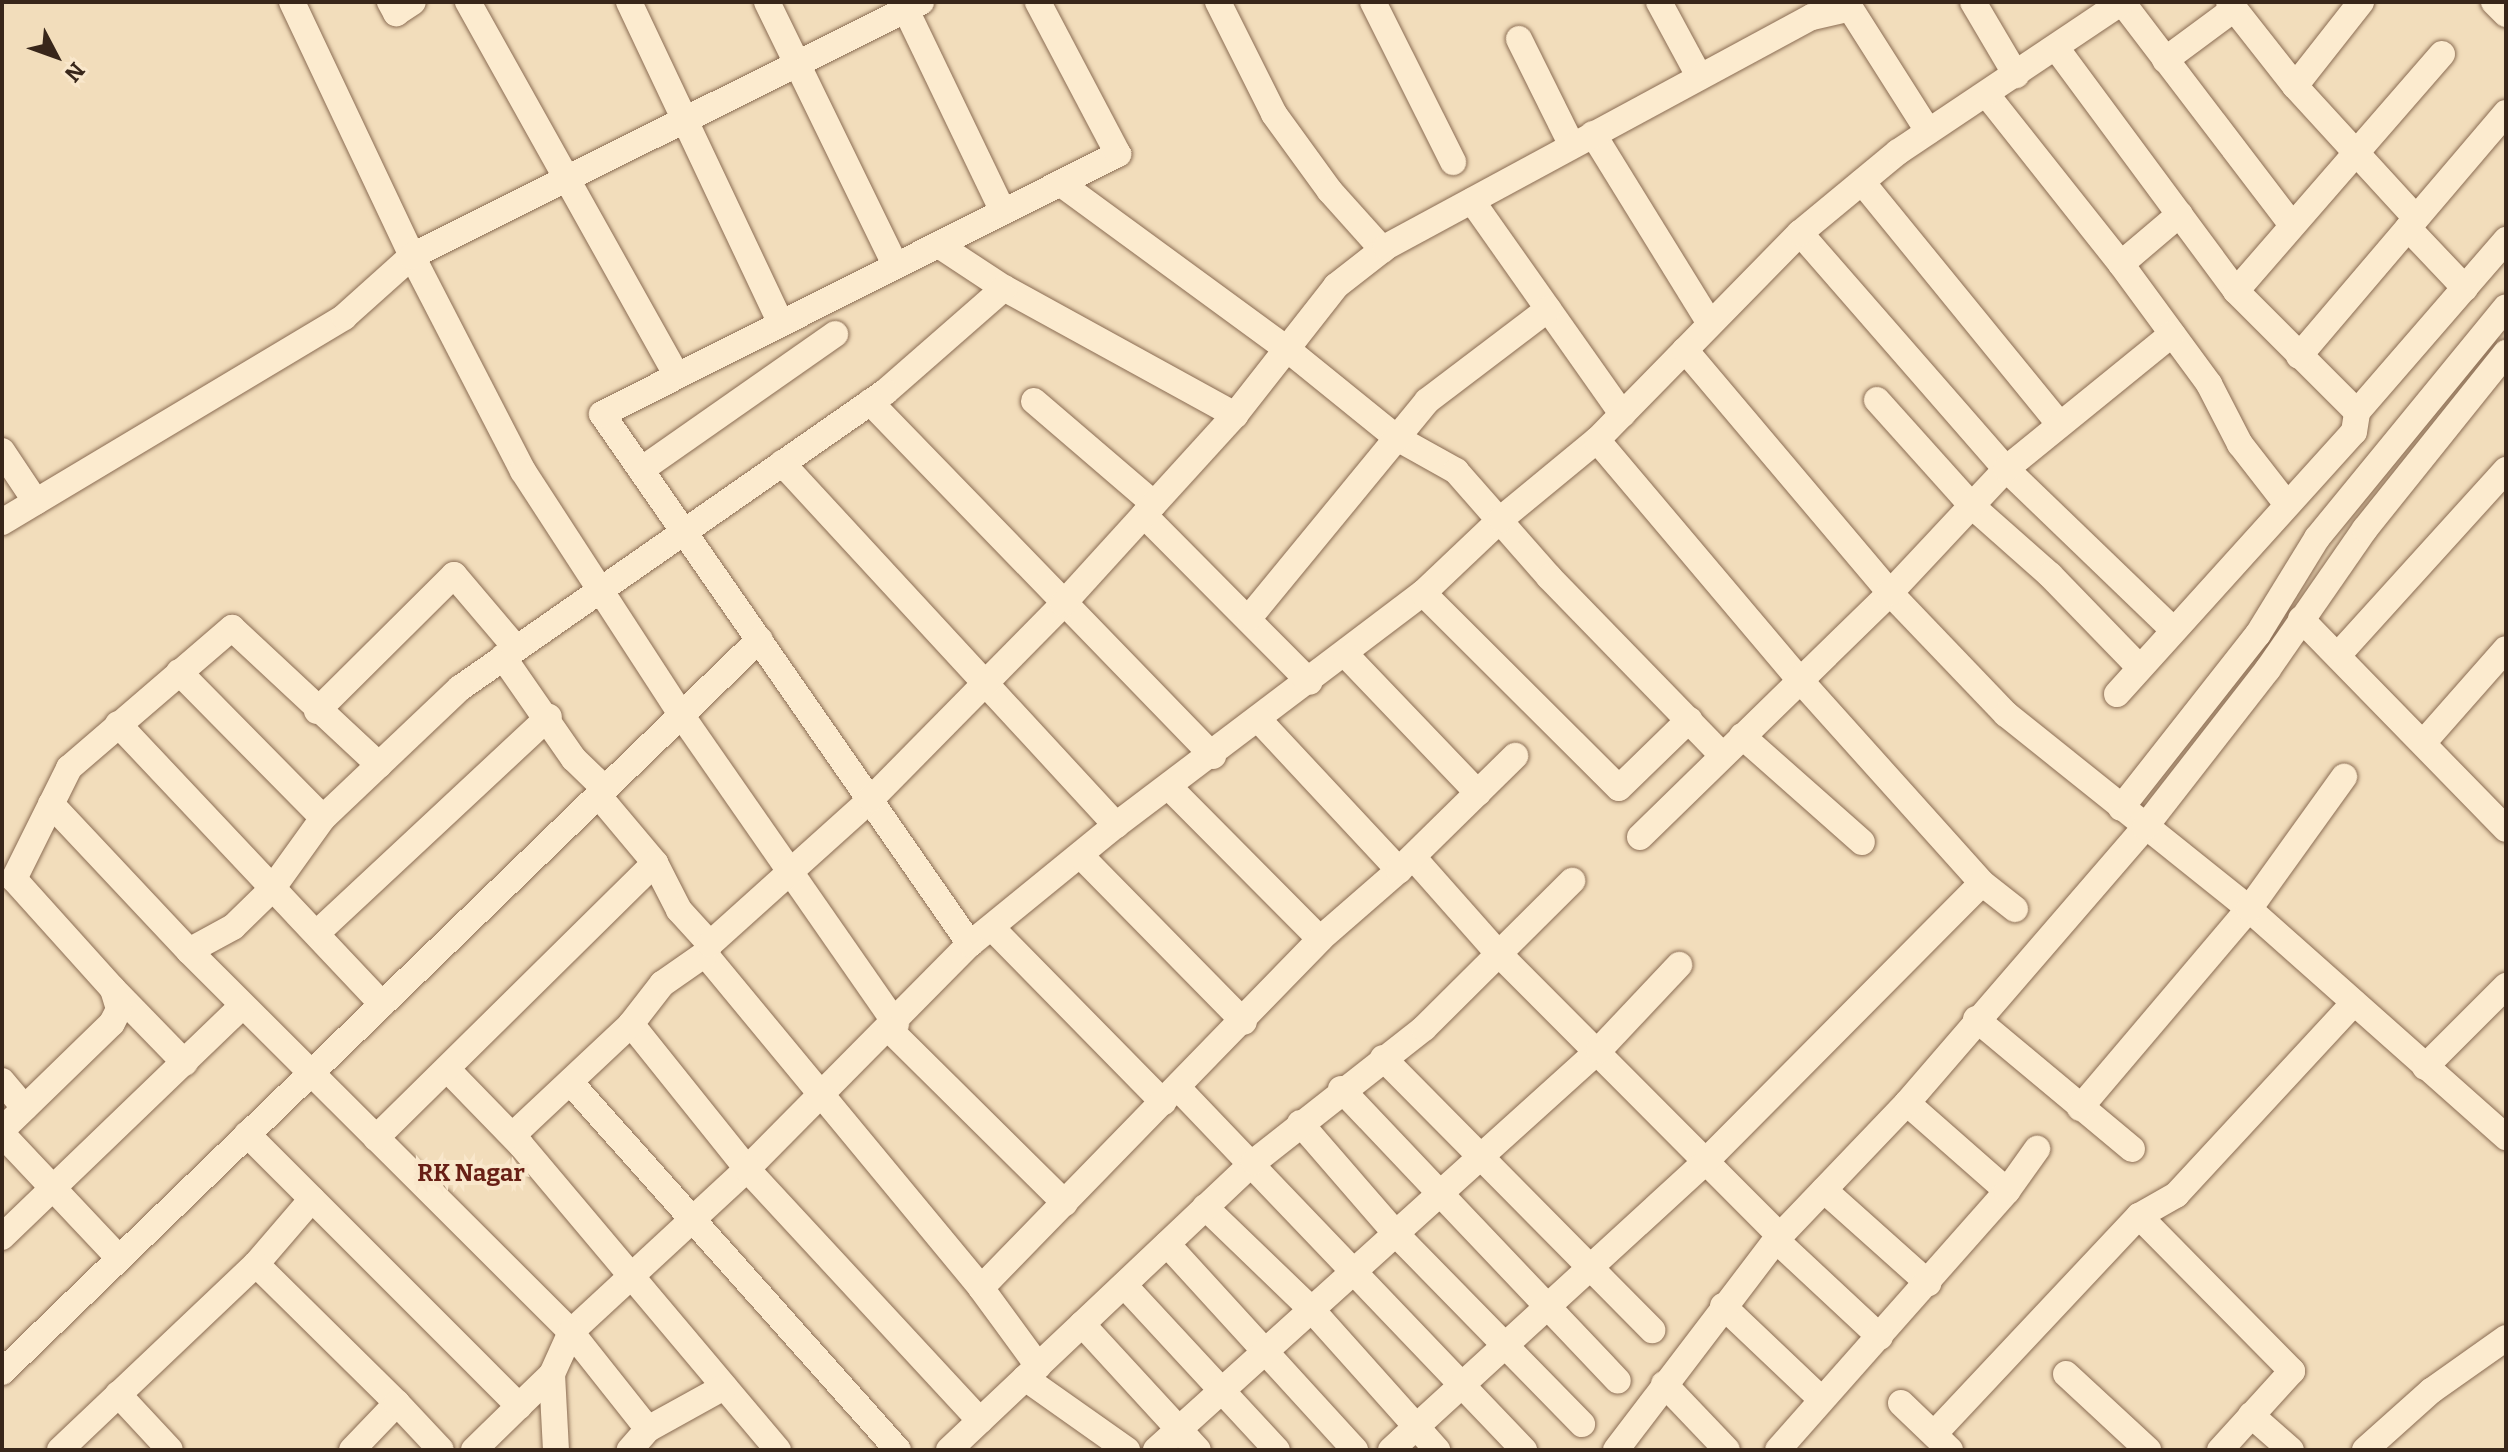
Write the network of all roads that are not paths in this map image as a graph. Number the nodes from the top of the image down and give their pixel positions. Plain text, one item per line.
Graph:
1 (292, 2) edge
2 (390, 2) edge
3 (413, 2) edge
4 (468, 2) edge
5 (629, 2) edge
6 (767, 2) edge
7 (1038, 2) edge
8 (1218, 2) edge
9 (1373, 2) edge
10 (1659, 2) edge
11 (1973, 2) edge
12 (2122, 2) edge
13 (2361, 2) edge
14 (2494, 2) edge
15 (914, 6) edge
16 (2232, 6) edge
17 (1809, 9) edge
18 (2506, 14) edge
19 (1519, 39) dead end
20 (2057, 49) junction
21 (2442, 54) dead end
22 (2165, 60) junction
23 (796, 62) junction
24 (2016, 75) junction
25 (1699, 76) junction
26 (2295, 86) junction
27 (1987, 95) junction
28 (2506, 113) edge
29 (686, 119) junction
30 (1928, 131) junction
31 (1582, 140) junction
32 (2355, 155) junction
33 (1453, 162) dead end
34 (569, 174) junction
35 (1862, 182) junction
36 (1060, 183) junction
37 (1472, 201) junction
38 (1003, 212) junction
39 (2180, 214) junction
40 (2412, 223) junction
41 (2292, 225) junction
42 (1800, 233) junction
43 (2506, 240) edge
44 (940, 246) junction
45 (1383, 250) junction
46 (412, 256) junction
47 (2121, 264) junction
48 (895, 265) junction
49 (1004, 288) junction
50 (2465, 288) junction
51 (2236, 291) junction
52 (2506, 307) edge
53 (1548, 309) junction
54 (780, 321) junction
55 (1709, 322) junction
56 (835, 334) dead end
57 (2172, 334) junction
58 (1287, 349) junction
59 (1685, 350) junction
60 (2506, 353) edge
61 (2299, 356) junction
62 (676, 374) junction
63 (1877, 400) dead end
64 (1034, 401) dead end
65 (870, 402) junction
66 (1622, 414) junction
67 (1235, 415) junction
68 (2058, 422) junction
69 (2356, 422) junction
70 (1397, 438) junction
71 (1597, 440) junction
72 (2, 451) edge
73 (2381, 457) junction
74 (782, 463) junction
75 (2006, 469) junction
76 (641, 470) junction
77 (2404, 479) junction
78 (2502, 483) edge
79 (36, 502) junction
80 (2286, 503) junction
81 (1972, 506) junction
82 (1149, 510) junction
83 (1501, 519) junction
84 (2, 522) edge
85 (685, 533) junction
86 (601, 592) junction
87 (1423, 593) junction
88 (1890, 593) junction
89 (1063, 604) junction
90 (1249, 618) junction
91 (2301, 619) junction
92 (2172, 629) junction
93 (760, 639) junction
94 (2506, 649) edge
95 (510, 653) junction
96 (2340, 653) junction
97 (1346, 655) junction
98 (2139, 667) junction
99 (179, 672) junction
100 (1799, 679) junction
101 (986, 682) junction
102 (1310, 682) junction
103 (2117, 694) dead end
104 (317, 711) junction
105 (682, 716) junction
106 (549, 717) junction
107 (1258, 719) junction
108 (1689, 720) junction
109 (118, 724) junction
110 (1742, 736) junction
111 (2423, 743) junction
112 (1722, 755) junction
113 (1213, 756) junction
114 (1515, 756) dead end
115 (379, 765) junction
116 (2344, 777) dead end
117 (1170, 788) junction
118 (601, 792) junction
119 (1478, 793) junction
120 (871, 799) junction
121 (51, 804) junction
122 (2121, 808) junction
123 (323, 818) junction
124 (1116, 825) junction
125 (2145, 827) junction
126 (2506, 829) edge
127 (1640, 837) dead end
128 (1862, 842) dead end
129 (1082, 857) junction
130 (655, 863) junction
131 (1406, 864) junction
132 (791, 873) junction
133 (1572, 881) dead end
134 (1982, 883) junction
135 (272, 889) junction
136 (2015, 909) dead end
137 (2249, 909) junction
138 (993, 929) junction
139 (317, 933) junction
140 (1320, 939) junction
141 (970, 944) junction
142 (707, 949) junction
143 (189, 951) junction
144 (1497, 952) junction
145 (1679, 965) dead end
146 (2506, 986) edge
147 (113, 989) junction
148 (2354, 1003) junction
149 (382, 1004) junction
150 (242, 1006) junction
151 (1976, 1019) junction
152 (1244, 1022) junction
153 (631, 1024) junction
154 (893, 1027) junction
155 (1599, 1050) junction
156 (1383, 1058) junction
157 (185, 1063) junction
158 (2425, 1067) junction
159 (447, 1069) junction
160 (312, 1072) junction
161 (2, 1081) edge
162 (570, 1082) junction
163 (1341, 1089) junction
164 (1170, 1095) junction
165 (820, 1097) junction
166 (1907, 1103) junction
167 (25, 1108) junction
168 (2080, 1108) junction
169 (1300, 1123) junction
170 (2, 1132) edge
171 (247, 1134) junction
172 (513, 1135) junction
173 (2506, 1137) edge
174 (376, 1138) junction
175 (2037, 1149) dead end
176 (2132, 1149) dead end
177 (1480, 1159) junction
178 (1707, 1160) junction
179 (1254, 1162) junction
180 (747, 1169) junction
181 (52, 1189) junction
182 (1824, 1190) junction
183 (2007, 1191) junction
184 (1439, 1196) junction
185 (312, 1199) junction
186 (1065, 1203) junction
187 (1205, 1207) junction
188 (2139, 1216) junction
189 (696, 1219) junction
190 (1396, 1234) junction
191 (2, 1237) edge
192 (1778, 1238) junction
193 (1167, 1244) junction
194 (119, 1258) junction
195 (256, 1264) junction
196 (1591, 1269) junction
197 (1351, 1275) junction
198 (633, 1276) junction
199 (1928, 1283) junction
200 (1124, 1285) junction
201 (981, 1288) junction
202 (1723, 1306) junction
203 (1312, 1310) junction
204 (1546, 1310) junction
205 (1082, 1324) junction
206 (1652, 1330) dead end
207 (571, 1332) junction
208 (1880, 1337) junction
209 (2506, 1338) edge
210 (1505, 1346) junction
211 (1264, 1353) junction
212 (2, 1372) edge
213 (1032, 1372) junction
214 (552, 1374) junction
215 (2066, 1374) dead end
216 (1618, 1381) dead end
217 (1664, 1384) junction
218 (1461, 1386) junction
219 (724, 1387) junction
220 (1220, 1392) junction
221 (118, 1394) junction
222 (1820, 1398) junction
223 (397, 1403) junction
224 (1901, 1403) dead end
225 (519, 1406) junction
226 (2251, 1415) junction
227 (980, 1421) junction
228 (1582, 1424) dead end
229 (1416, 1427) junction
230 (648, 1429) junction
231 (1178, 1430) junction
232 (1942, 1442) edge
233 (60, 1450) edge
234 (170, 1450) edge
235 (352, 1450) edge
236 (441, 1450) edge
237 (474, 1450) edge
238 (556, 1450) edge
239 (630, 1450) edge
240 (778, 1450) edge
241 (898, 1450) edge
242 (949, 1450) edge
243 (1127, 1450) edge
244 (1156, 1450) edge
245 (1198, 1450) edge
246 (1277, 1450) edge
247 (1355, 1450) edge
248 (1391, 1450) edge
249 (1437, 1450) edge
250 (1524, 1450) edge
251 (1616, 1450) edge
252 (1727, 1450) edge
253 (1778, 1450) edge
254 (2148, 1450) edge
255 (2220, 1450) edge
256 (2291, 1450) edge
257 (2365, 1450) edge

1 - 46 street
2 - 3 street
4 - 34 street
5 - 29 street
6 - 23 street
7 - 36 street
8 - 45 street
9 - 33 street
10 - 25 street
11 - 24 street
12 - 20 street
12 - 22 street
13 - 26 street
14 - 18 street
15 - 23 street
15 - 38 street
16 - 22 street
16 - 26 street
17 - 25 street
17 - 30 street
19 - 31 street
20 - 24 street
20 - 39 street
21 - 32 street
22 - 41 street
23 - 29 street
23 - 48 street
24 - 27 street
25 - 31 street
26 - 32 street
27 - 30 street
27 - 47 street
28 - 40 street
29 - 34 street
29 - 54 street
30 - 35 street
31 - 37 street
31 - 55 street
32 - 40 street
32 - 41 street
34 - 46 street
34 - 62 street
35 - 42 street
35 - 68 street
36 - 38 street
36 - 58 street
37 - 45 street
37 - 53 street
38 - 44 street
39 - 47 street
39 - 51 street
40 - 50 street
40 - 61 street
41 - 51 street
42 - 55 street
42 - 75 street
43 - 50 street
44 - 48 street
44 - 49 street
45 - 58 street
46 - 79 street
46 - 86 street
47 - 57 street
48 - 54 street
49 - 65 street
49 - 67 street
50 - 69 street
51 - 61 street
52 - 73 street
53 - 66 street
53 - 70 street
54 - 62 street
55 - 59 street
56 - 76 street
57 - 68 street
57 - 80 street
58 - 67 street
58 - 70 street
59 - 66 street
59 - 88 street
60 - 77 street
61 - 69 street
62 - 76 street
63 - 81 street
64 - 82 street
65 - 74 street
65 - 89 street
66 - 71 street
67 - 82 street
68 - 75 street
69 - 73 street
69 - 80 street
70 - 83 street
70 - 90 street
71 - 83 street
71 - 100 street
72 - 79 street
73 - 77 street
73 - 122 street
74 - 85 street
74 - 101 street
75 - 81 street
75 - 92 street
76 - 85 street
77 - 91 street
78 - 96 street
79 - 84 street
80 - 92 street
81 - 88 street
81 - 98 street
82 - 89 street
82 - 90 street
83 - 87 street
83 - 108 street
85 - 86 street
85 - 93 street
86 - 95 street
86 - 105 street
87 - 97 street
87 - 108 street
88 - 100 street
88 - 122 street
89 - 101 street
89 - 113 street
90 - 102 street
91 - 96 street
91 - 125 street
92 - 98 street
93 - 105 street
93 - 120 street
94 - 111 street
95 - 104 street
95 - 106 street
95 - 115 street
96 - 111 street
97 - 102 street
97 - 119 street
98 - 103 street
99 - 104 street
99 - 109 street
99 - 123 street
100 - 110 street
100 - 134 street
101 - 120 street
101 - 124 street
102 - 107 street
104 - 115 street
105 - 118 street
105 - 132 street
106 - 118 street
106 - 139 street
107 - 113 street
107 - 131 street
108 - 112 street
109 - 121 street
109 - 135 street
110 - 112 street
110 - 128 street
111 - 126 street
112 - 127 street
113 - 117 street
114 - 119 street
115 - 123 street
116 - 137 street
117 - 124 street
117 - 140 street
118 - 130 street
118 - 149 street
119 - 131 street
120 - 132 street
120 - 141 street
121 - 143 street
121 - 147 street
122 - 125 street
123 - 135 street
124 - 129 street
125 - 137 street
125 - 151 street
129 - 138 street
129 - 152 street
130 - 142 street
130 - 159 street
131 - 140 street
131 - 144 street
132 - 142 street
132 - 154 street
133 - 144 street
134 - 136 street
134 - 178 street
135 - 139 street
135 - 143 street
137 - 148 street
137 - 168 street
138 - 141 street
138 - 164 street
139 - 149 street
140 - 152 street
141 - 154 street
142 - 153 street
142 - 165 street
143 - 150 street
144 - 155 street
144 - 156 street
145 - 155 street
146 - 158 street
147 - 157 street
147 - 167 street
148 - 158 street
148 - 188 street
149 - 160 street
150 - 157 street
150 - 160 street
151 - 166 street
151 - 168 street
152 - 164 street
153 - 162 street
153 - 180 street
154 - 165 street
154 - 186 street
155 - 177 street
155 - 178 street
156 - 163 street
156 - 177 street
157 - 181 street
158 - 173 street
159 - 172 street
159 - 174 street
160 - 171 street
160 - 174 street
161 - 167 street
162 - 172 street
162 - 189 street
163 - 169 street
163 - 184 street
164 - 179 street
164 - 186 street
165 - 180 street
165 - 201 street
166 - 182 street
166 - 183 street
167 - 170 street
168 - 176 street
169 - 179 street
169 - 190 street
170 - 181 street
171 - 185 street
171 - 194 street
172 - 198 street
174 - 207 street
175 - 183 street
177 - 184 street
177 - 196 street
178 - 192 street
178 - 196 street
179 - 187 street
179 - 197 street
180 - 189 street
180 - 227 street
181 - 191 street
181 - 194 street
182 - 192 street
182 - 199 street
183 - 199 street
184 - 190 street
184 - 204 street
185 - 195 street
185 - 225 street
186 - 201 street
187 - 193 street
187 - 203 street
188 - 226 street
188 - 232 street
189 - 198 street
189 - 241 street
190 - 197 street
190 - 210 street
192 - 202 street
192 - 208 street
193 - 200 street
193 - 211 street
194 - 212 street
195 - 221 street
195 - 223 street
196 - 204 street
196 - 206 street
197 - 203 street
197 - 218 street
198 - 207 street
198 - 219 street
199 - 208 street
200 - 205 street
200 - 220 street
201 - 213 street
202 - 217 street
202 - 222 street
203 - 211 street
203 - 229 street
204 - 210 street
204 - 216 street
205 - 213 street
205 - 231 street
207 - 214 street
207 - 230 street
208 - 222 street
209 - 257 street
210 - 218 street
210 - 228 street
211 - 220 street
211 - 247 street
213 - 227 street
213 - 243 street
214 - 225 street
214 - 238 street
215 - 254 street
217 - 251 street
217 - 252 street
218 - 229 street
218 - 250 street
219 - 230 street
219 - 240 street
220 - 231 street
220 - 246 street
221 - 233 street
221 - 234 street
222 - 253 street
223 - 235 street
223 - 236 street
224 - 232 street
225 - 237 street
226 - 255 street
226 - 256 street
227 - 242 street
229 - 248 street
229 - 249 street
230 - 239 street
231 - 244 street
231 - 245 street

